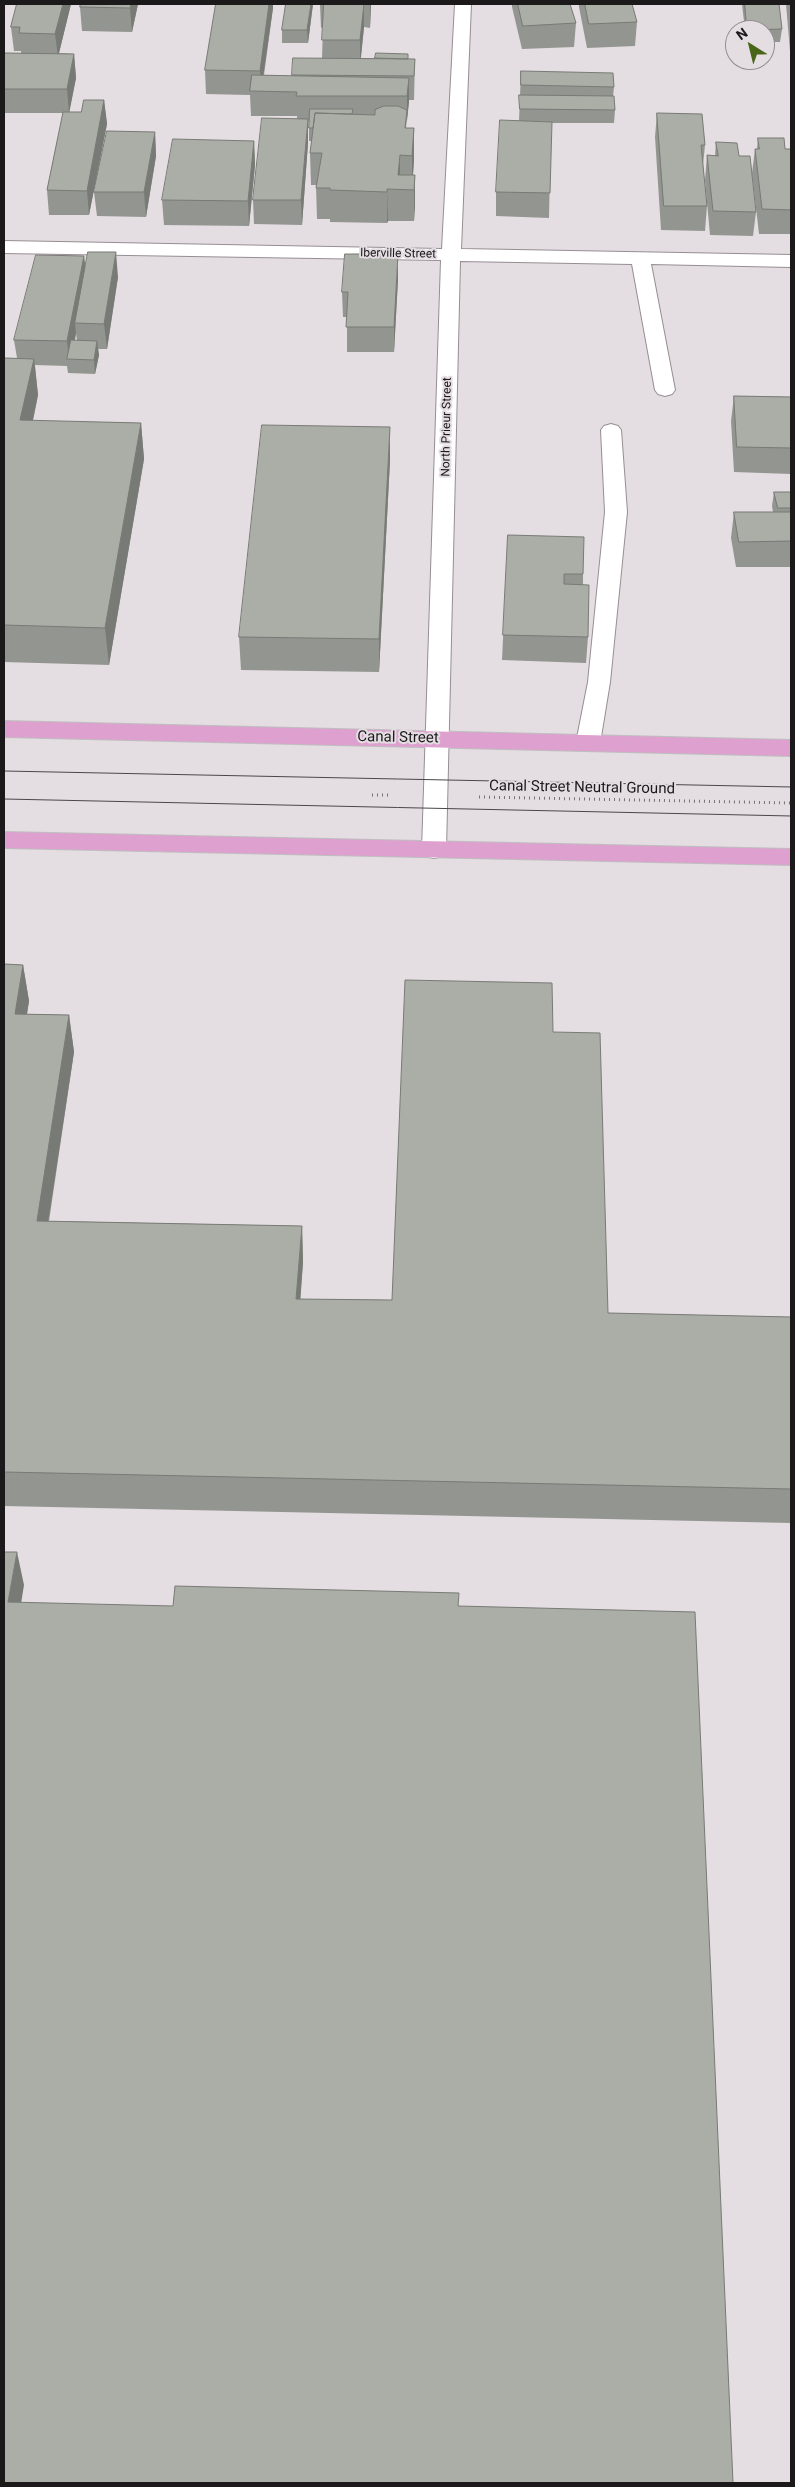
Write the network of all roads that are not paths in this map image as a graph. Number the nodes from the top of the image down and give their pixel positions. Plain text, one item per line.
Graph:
1 (463, 4) edge
2 (4, 247) edge
3 (451, 255) junction
4 (640, 258) junction
5 (791, 261) edge
6 (665, 390) dead end
7 (611, 430) dead end
8 (4, 729) edge
9 (438, 739) junction
10 (588, 743) junction
11 (791, 748) edge
12 (4, 840) edge
13 (434, 850) junction
14 (791, 857) edge

1 - 3 street, North Prieur Street
2 - 3 street, Iberville Street
3 - 4 street, Iberville Street
3 - 9 street, North Prieur Street
4 - 5 street, Iberville Street
4 - 6 street
7 - 10 street
8 - 9 main road, Canal Street
9 - 10 main road, Canal Street
9 - 13 street, North Prieur Street
10 - 11 main road, Canal Street
12 - 13 main road
13 - 14 main road

